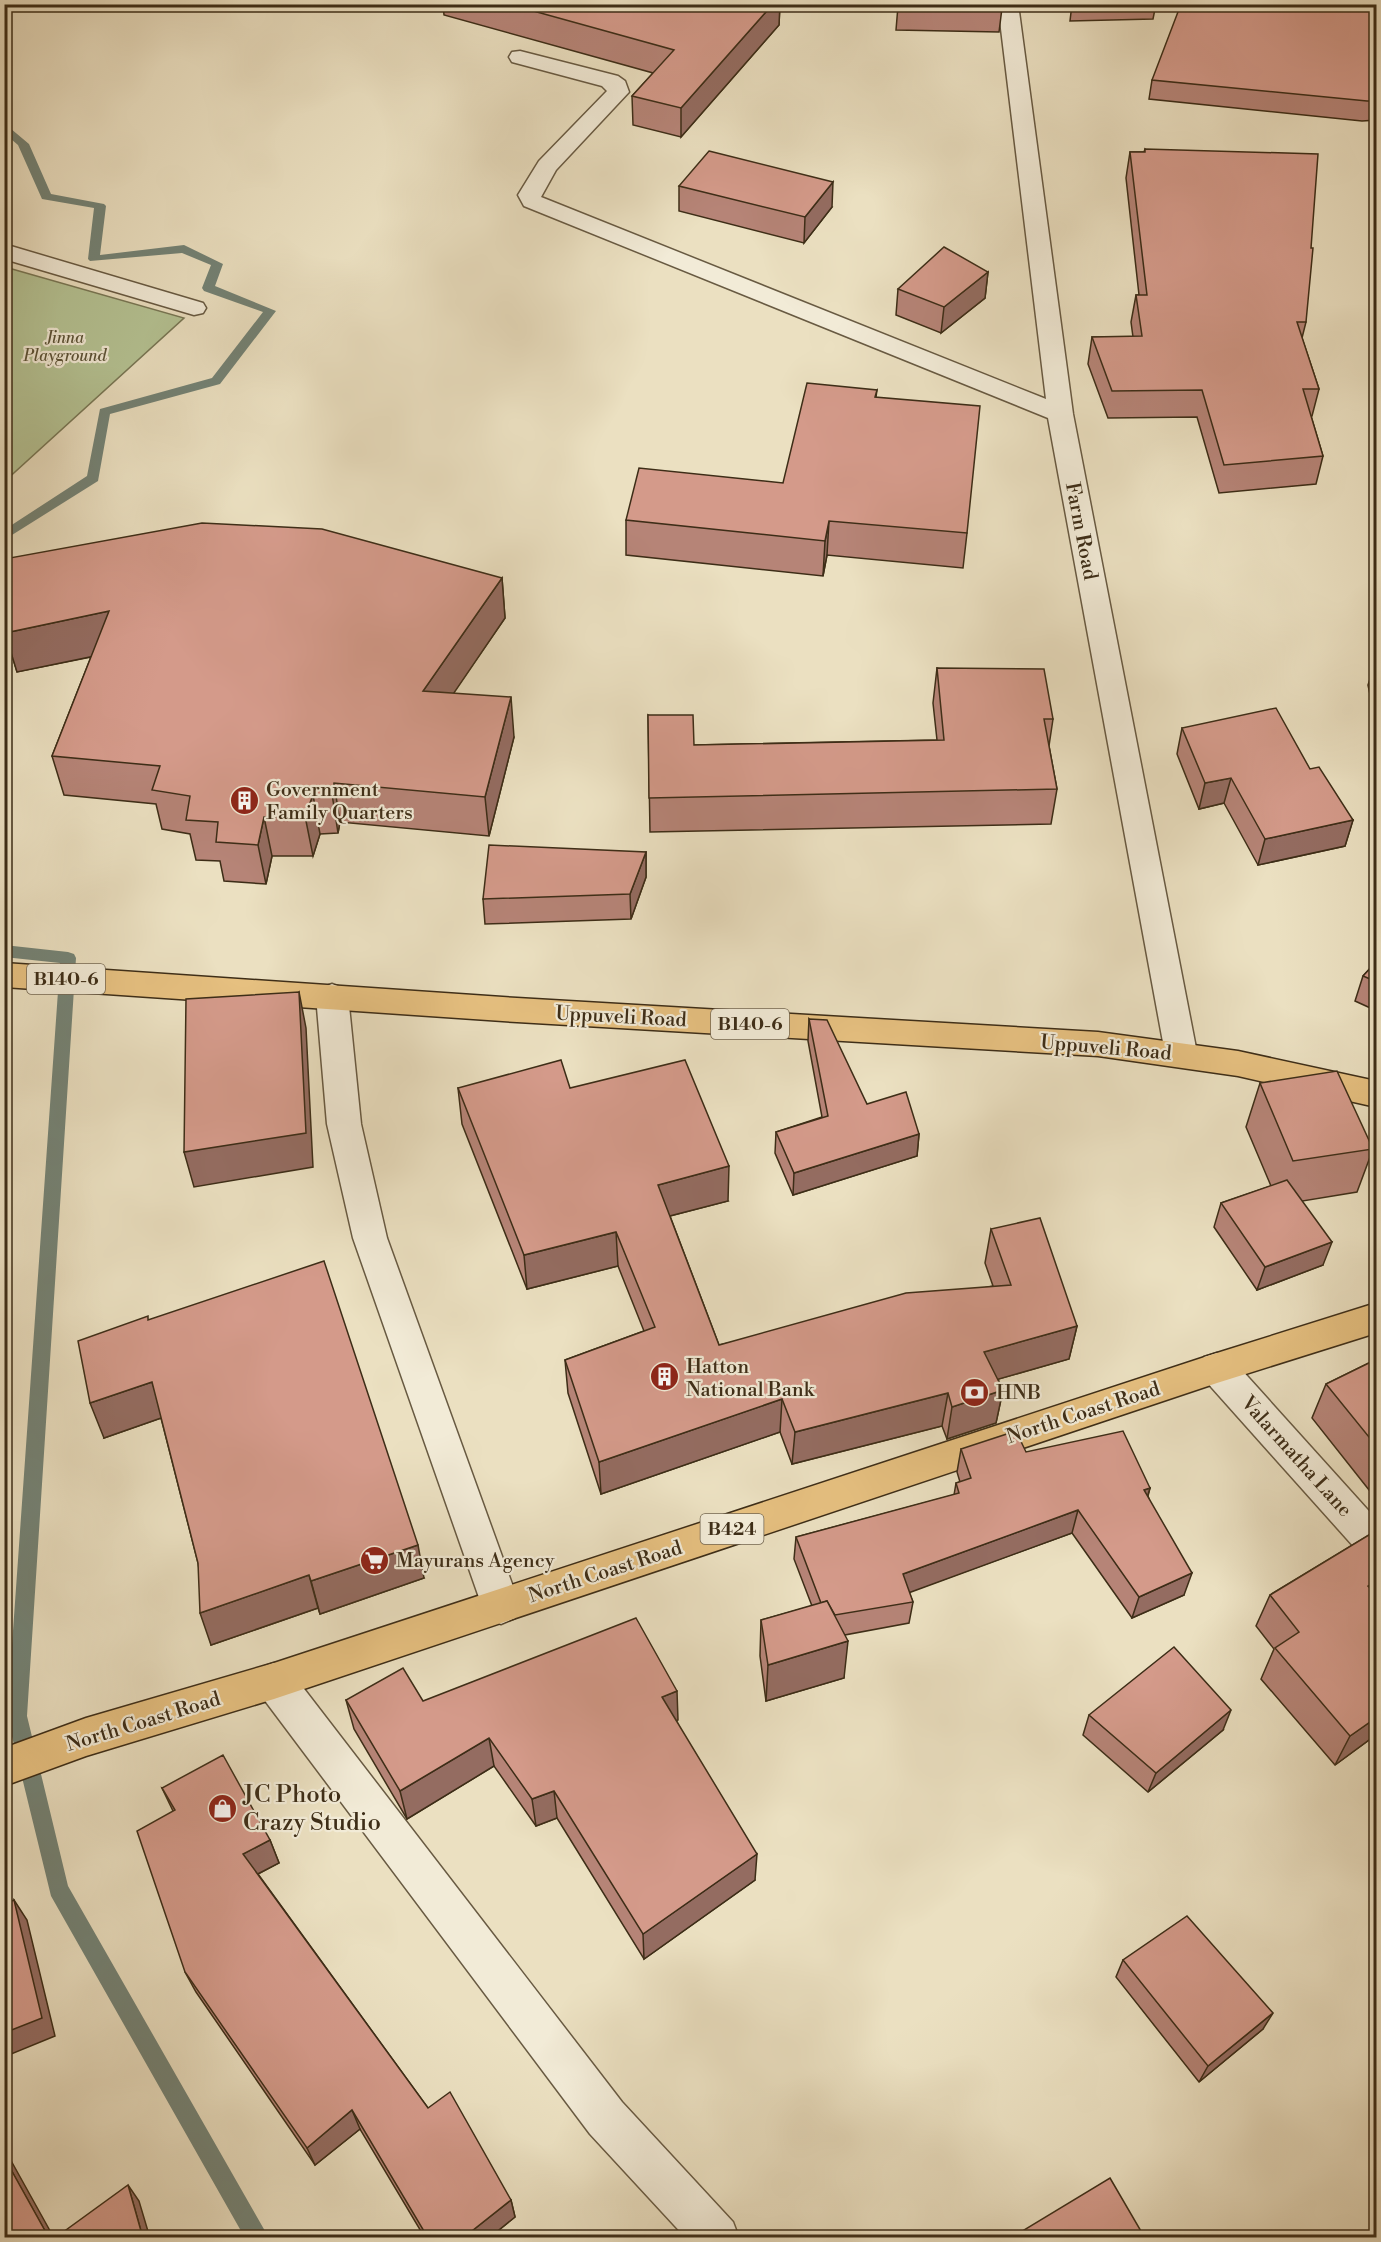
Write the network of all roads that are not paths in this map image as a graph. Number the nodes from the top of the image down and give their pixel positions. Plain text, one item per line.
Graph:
1 (1008, 4) edge
2 (520, 57) dead end
3 (4, 250) edge
4 (195, 308) dead end
5 (1060, 414) junction
6 (8, 975) edge
7 (332, 996) junction
8 (1181, 1053) junction
9 (1377, 1094) edge
10 (1377, 1318) edge
11 (1216, 1368) junction
12 (1377, 1545) edge
13 (501, 1606) junction
14 (274, 1681) junction
15 (4, 1767) edge
16 (717, 2238) edge

1 - 5 street, Farm Road
2 - 5 street
3 - 4 street
5 - 8 street, Farm Road
6 - 7 main road, Uppuveli Road / B140-6
7 - 8 main road, Uppuveli Road / B140-6
7 - 13 street
8 - 9 main road, Uppuveli Road / B140-6
10 - 11 main road, North Coast Road / B424
11 - 12 street, Valarmatha Lane
11 - 13 main road, North Coast Road / B424
13 - 14 main road, North Coast Road / B424
14 - 15 main road, North Coast Road / B424
14 - 16 street

